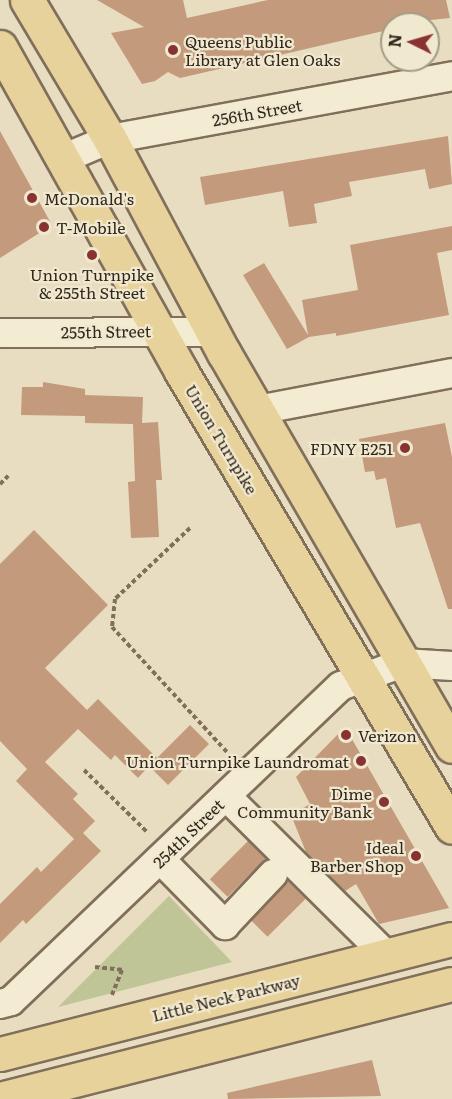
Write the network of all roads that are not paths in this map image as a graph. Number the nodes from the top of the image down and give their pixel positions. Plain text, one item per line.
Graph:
1 (27, 0) edge
2 (0, 47) edge
3 (452, 76) edge
4 (111, 139) junction
5 (65, 158) junction
6 (159, 331) junction
7 (212, 332) junction
8 (0, 333) edge
9 (452, 373) edge
10 (258, 410) junction
11 (403, 663) junction
12 (452, 666) edge
13 (362, 677) junction
14 (452, 746) edge
15 (226, 796) junction
16 (452, 827) edge
17 (160, 859) junction
18 (273, 874) dead end
19 (452, 939) edge
20 (387, 956) junction
21 (452, 984) edge
22 (0, 1004) edge
23 (0, 1054) edge
24 (0, 1099) edge

1 - 4 main road
2 - 5 main road, Union Turnpike
3 - 4 street, 256th Street
4 - 5 street, 256th Street
4 - 7 main road
5 - 6 main road, Union Turnpike
6 - 7 street, 255th Street
6 - 8 street, 255th Street
6 - 13 main road, Union Turnpike
7 - 10 main road
9 - 10 street
10 - 11 main road
11 - 12 street, 254th Street
11 - 13 street, 254th Street
11 - 14 main road
13 - 15 street, 254th Street
13 - 16 main road, Union Turnpike
15 - 17 street, 254th Street
15 - 20 street
17 - 18 street
17 - 22 street, 254th Street
19 - 20 main road, Little Neck Parkway
20 - 23 main road, Little Neck Parkway
21 - 24 main road

